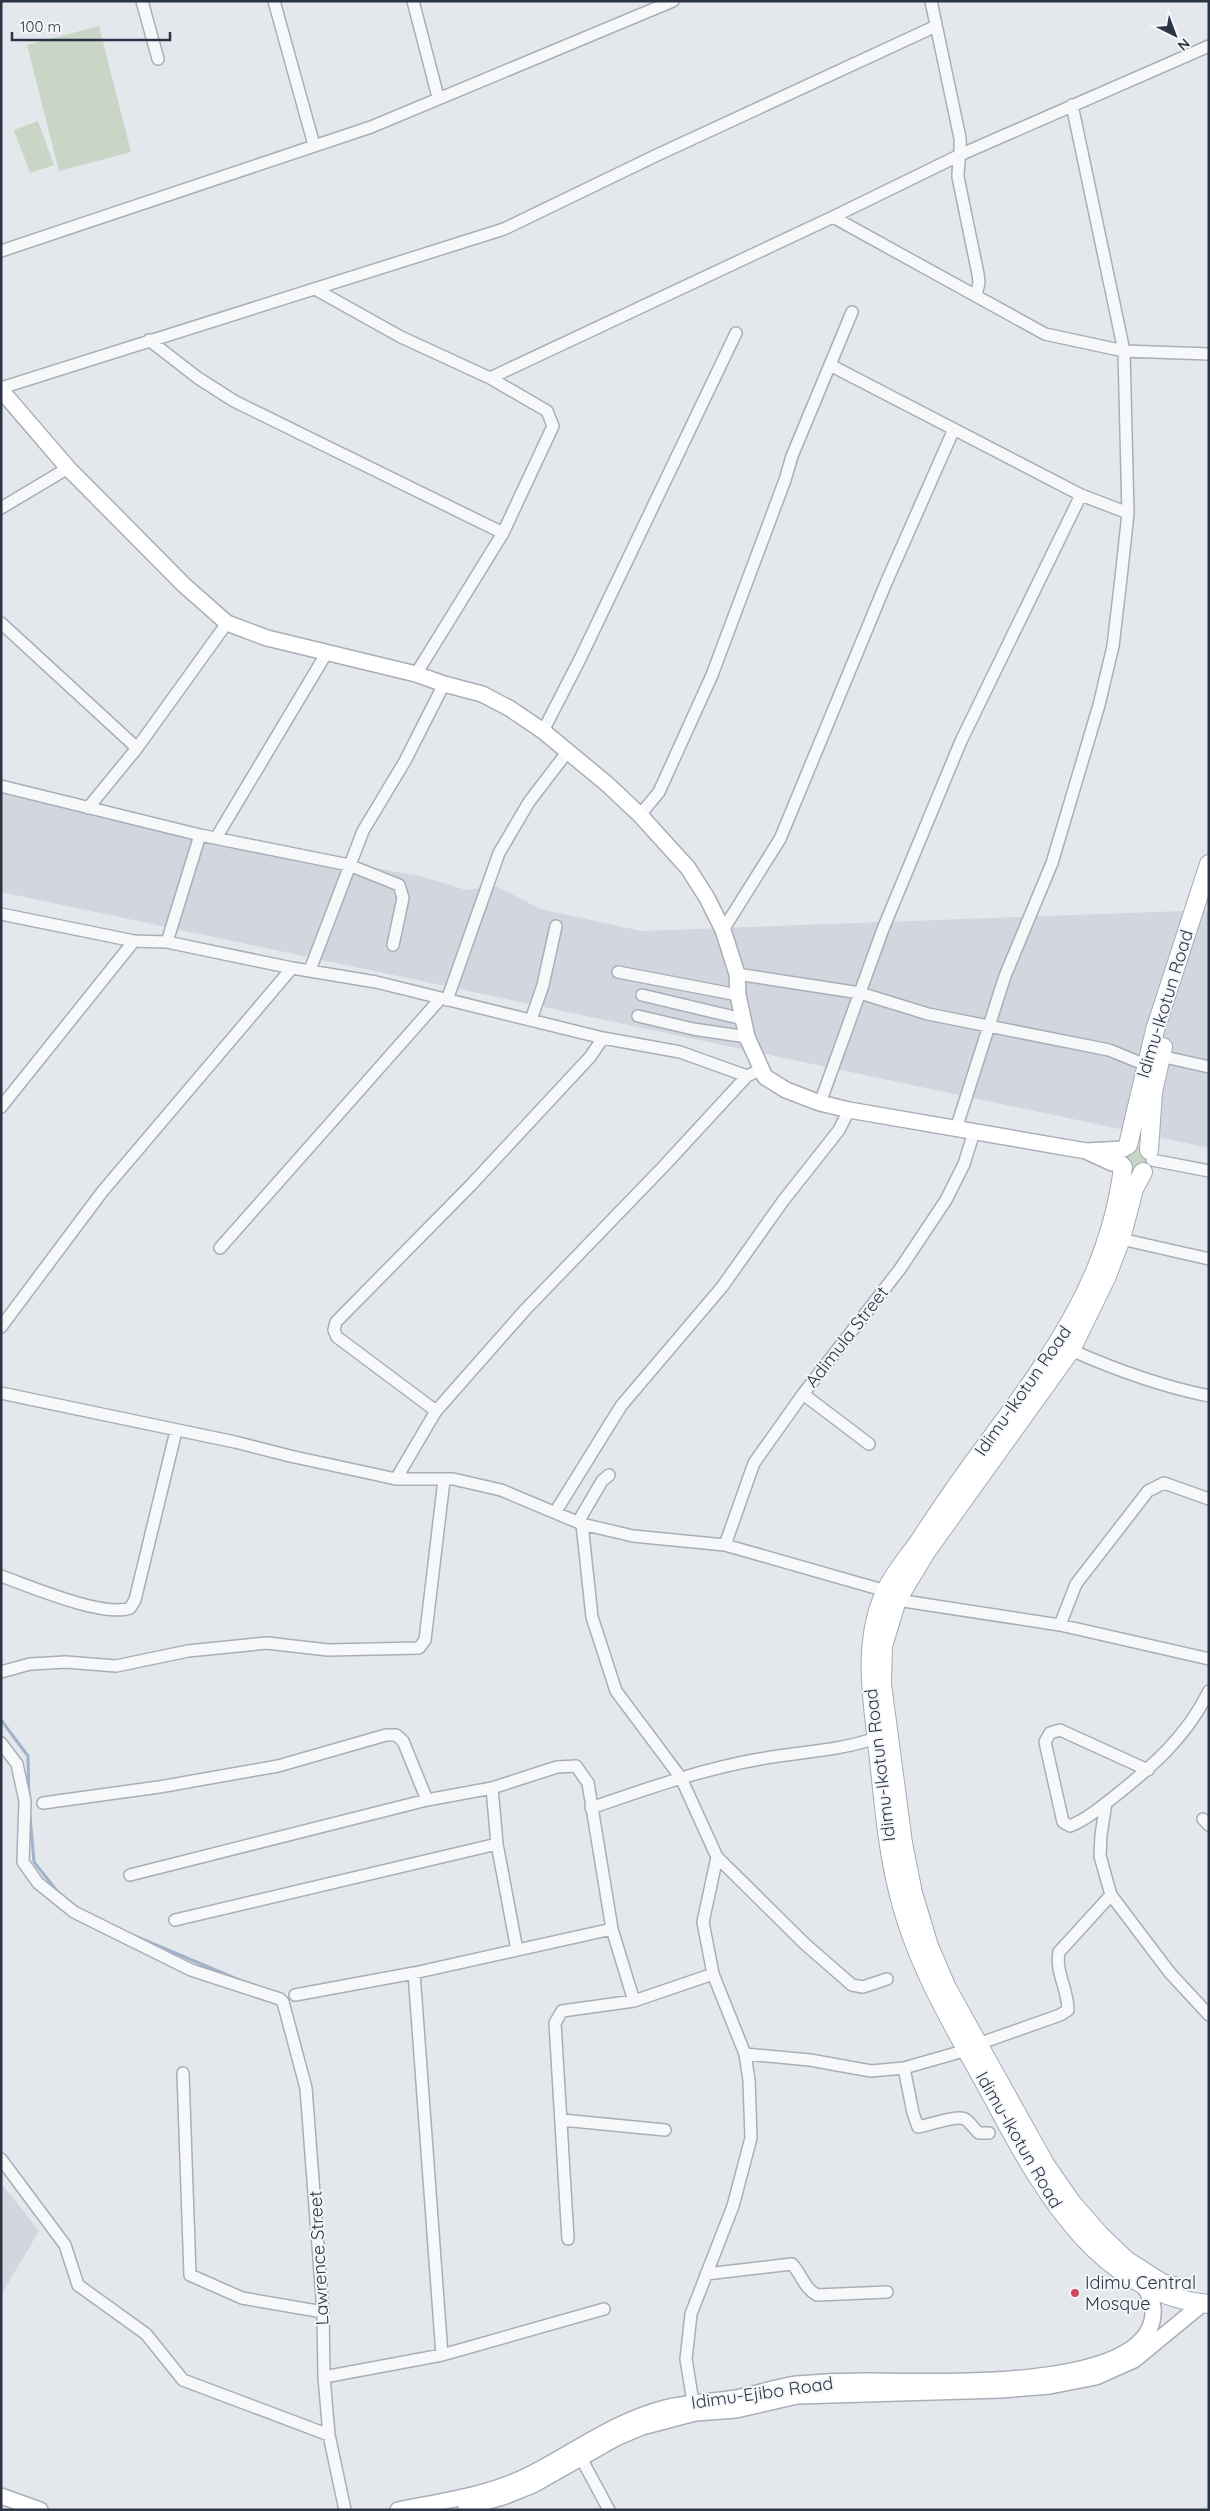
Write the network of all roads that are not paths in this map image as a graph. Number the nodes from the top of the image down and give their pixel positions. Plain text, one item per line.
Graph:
1 (142, 1) edge
2 (274, 1) edge
3 (413, 1) edge
4 (673, 1) edge
5 (931, 1) edge
6 (936, 26) junction
7 (1209, 46) edge
8 (158, 59) dead end
9 (438, 97) junction
10 (1072, 105) junction
11 (314, 145) junction
12 (962, 154) junction
13 (833, 217) junction
14 (1, 251) edge
15 (315, 289) junction
16 (976, 294) junction
17 (852, 312) dead end
18 (736, 333) dead end
19 (149, 340) junction
20 (1124, 351) junction
21 (1209, 354) edge
22 (830, 364) junction
23 (490, 378) junction
24 (1, 389) edge
25 (954, 429) junction
26 (68, 468) junction
27 (1082, 495) junction
28 (1, 508) edge
29 (1128, 513) junction
30 (502, 533) junction
31 (1, 623) edge
32 (227, 623) junction
33 (326, 654) junction
34 (416, 674) junction
35 (444, 684) junction
36 (543, 731) junction
37 (137, 748) junction
38 (568, 751) junction
39 (1, 786) edge
40 (88, 808) junction
41 (640, 815) junction
42 (200, 835) junction
43 (216, 838) junction
44 (1209, 864) edge
45 (349, 865) junction
46 (1209, 901) edge
47 (1, 914) edge
48 (556, 926) dead end
49 (723, 930) junction
50 (134, 942) junction
51 (167, 942) junction
52 (393, 945) dead end
53 (292, 968) junction
54 (310, 970) junction
55 (618, 972) dead end
56 (737, 974) junction
57 (860, 993) junction
58 (642, 995) dead end
59 (738, 995) junction
60 (444, 999) junction
61 (638, 1016) dead end
62 (743, 1019) junction
63 (531, 1020) junction
64 (990, 1027) junction
65 (747, 1037) junction
66 (603, 1038) junction
67 (1153, 1060) junction
68 (1209, 1067) edge
69 (754, 1073) junction
70 (820, 1103) junction
71 (1, 1107) edge
72 (849, 1110) junction
73 (956, 1129) junction
74 (974, 1132) junction
75 (1124, 1156) junction
76 (1148, 1160) junction
77 (1209, 1171) edge
78 (1121, 1239) junction
79 (220, 1248) dead end
80 (1209, 1259) edge
81 (1, 1328) edge
82 (1071, 1350) junction
83 (1, 1393) edge
84 (803, 1394) junction
85 (1209, 1396) edge
86 (436, 1411) junction
87 (176, 1431) junction
88 (869, 1444) dead end
89 (609, 1475) dead end
90 (396, 1479) junction
91 (444, 1480) junction
92 (1209, 1500) edge
93 (556, 1511) junction
94 (580, 1523) junction
95 (725, 1545) junction
96 (1, 1576) edge
97 (891, 1595) junction
98 (1060, 1625) junction
99 (1209, 1659) edge
100 (1, 1672) edge
101 (1209, 1691) edge
102 (876, 1738) junction
103 (1, 1743) edge
104 (1148, 1770) junction
105 (682, 1778) junction
106 (492, 1788) junction
107 (427, 1800) junction
108 (43, 1803) dead end
109 (1106, 1803) junction
110 (591, 1808) junction
111 (497, 1844) junction
112 (717, 1857) junction
113 (130, 1875) dead end
114 (1111, 1895) junction
115 (175, 1920) dead end
116 (612, 1929) junction
117 (518, 1950) junction
118 (414, 1973) junction
119 (714, 1974) junction
120 (887, 1980) dead end
121 (294, 1995) dead end
122 (634, 2001) junction
123 (1209, 2015) edge
124 (973, 2047) junction
125 (745, 2054) junction
126 (904, 2068) junction
127 (183, 2073) dead end
128 (562, 2120) junction
129 (665, 2130) dead end
130 (989, 2133) dead end
131 (1, 2159) edge
132 (568, 2239) dead end
133 (706, 2274) junction
134 (1145, 2287) junction
135 (886, 2292) dead end
136 (1207, 2300) edge
137 (604, 2309) dead end
138 (323, 2312) junction
139 (442, 2355) junction
140 (324, 2377) junction
141 (693, 2402) junction
142 (329, 2435) junction
143 (581, 2458) junction
144 (1, 2496) edge
145 (40, 2510) edge
146 (345, 2510) edge
147 (398, 2510) edge
148 (449, 2510) edge
149 (609, 2510) edge

1 - 8 street
2 - 11 street
3 - 9 street
4 - 9 street
5 - 6 street
6 - 12 street
6 - 15 street
7 - 10 street
9 - 11 street
10 - 12 street
10 - 20 street
11 - 14 street
12 - 13 street
12 - 16 street
13 - 16 street
13 - 23 street
15 - 19 street
15 - 23 street
16 - 20 street
17 - 22 street
18 - 36 street
19 - 24 street
19 - 30 street
20 - 21 street
20 - 29 street
22 - 25 street
22 - 41 street
23 - 30 street
24 - 26 main road
25 - 27 street
25 - 49 street
26 - 28 street
26 - 32 main road
27 - 29 street
27 - 57 street
29 - 64 street
30 - 34 street
31 - 37 street
32 - 33 main road
32 - 37 street
33 - 34 main road
33 - 43 street
34 - 35 main road
35 - 36 main road
35 - 45 street
36 - 38 main road
37 - 40 street
38 - 41 main road
38 - 60 street
39 - 40 street
40 - 42 street
41 - 49 main road
42 - 43 street
42 - 51 street
43 - 45 street
44 - 67 main road, Idimu-Ikotun Road
45 - 52 street
45 - 54 street
46 - 67 main road
47 - 50 street
48 - 63 street
49 - 56 main road
50 - 51 street
50 - 71 street
51 - 53 street
53 - 54 street
53 - 81 street
54 - 60 street
55 - 59 street
56 - 57 street
56 - 59 main road
57 - 64 street
57 - 70 street
58 - 62 street
59 - 62 main road
60 - 63 street
60 - 79 street
61 - 65 street
62 - 65 main road
63 - 66 street
64 - 67 street
64 - 73 street
65 - 69 main road
66 - 69 street
66 - 86 street
67 - 68 street
67 - 75 main road, Idimu-Ikotun Road
67 - 76 main road, Idimu-Ikotun Road
69 - 70 main road
69 - 86 street
70 - 72 main road
72 - 73 main road
72 - 93 street
73 - 74 main road
74 - 75 main road
74 - 84 street, Adimula Street
75 - 76 main road
75 - 76 main road
75 - 97 main road, Idimu-Ikotun Road
76 - 77 street
76 - 78 main road, Idimu-Ikotun Road
78 - 80 street
78 - 82 main road, Idimu-Ikotun Road
82 - 85 street
82 - 97 main road, Idimu-Ikotun Road
83 - 87 street
84 - 88 street
84 - 95 street, Adimula Street
86 - 90 street
87 - 90 street
87 - 96 street
89 - 94 street
90 - 91 street
91 - 93 street
91 - 100 street
92 - 98 street
93 - 94 street
94 - 95 street
94 - 105 street
95 - 97 street
97 - 98 street
97 - 102 main road, Idimu-Ikotun Road
97 - 124 main road, Idimu-Ikotun Road
98 - 99 street
101 - 104 street
102 - 105 street
102 - 124 main road, Idimu-Ikotun Road
103 - 138 street, Lawrence Street
104 - 109 street
104 - 109 street
105 - 110 street
105 - 112 street
106 - 107 street
106 - 110 street
106 - 111 street
107 - 108 street
107 - 113 street
109 - 114 street
110 - 116 street
111 - 115 street
111 - 117 street
112 - 119 street
112 - 120 street
114 - 123 street
114 - 124 street
116 - 117 street
116 - 122 street
117 - 118 street
118 - 121 street
118 - 139 street
119 - 122 street
119 - 125 street
122 - 128 street
124 - 126 street
124 - 134 main road, Idimu-Ikotun Road
124 - 136 main road, Idimu-Ikotun Road
125 - 126 street
125 - 133 street
126 - 130 street
127 - 138 street
128 - 129 street
128 - 132 street
131 - 142 street
133 - 135 street
133 - 141 street
134 - 136 main road, Idimu-Ikotun Road
134 - 141 main road, Idimu-Ejibo Road
136 - 143 main road, Idimu-Ejibo Road
137 - 139 street
138 - 140 street, Lawrence Street
139 - 140 street
140 - 142 street, Lawrence Street
141 - 147 main road, Idimu-Ejibo Road
142 - 146 street, Lawrence Street
143 - 148 main road, Idimu-Ejibo Road
143 - 149 street
144 - 145 main road

